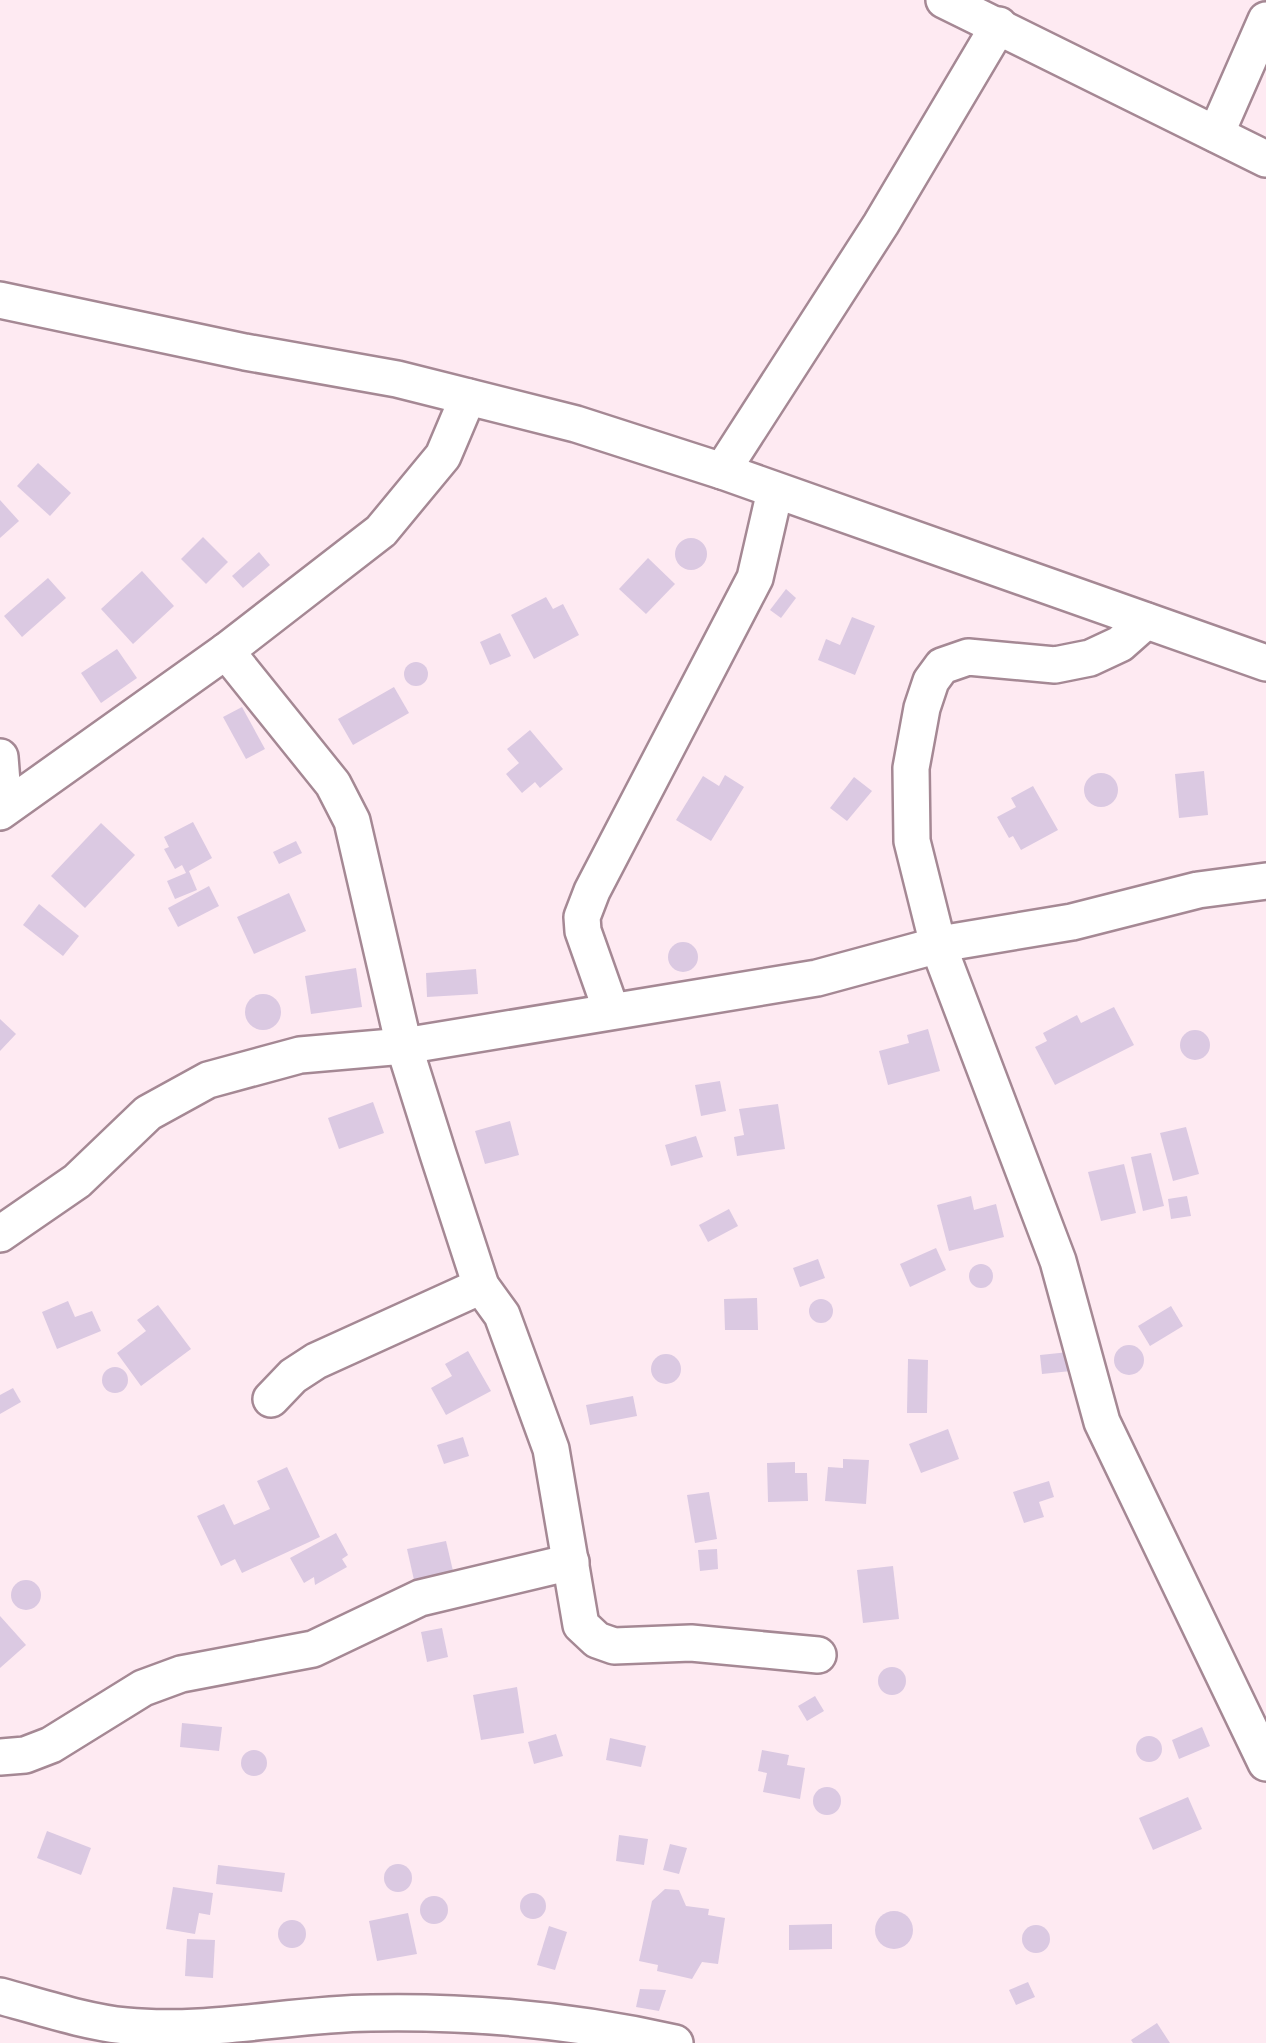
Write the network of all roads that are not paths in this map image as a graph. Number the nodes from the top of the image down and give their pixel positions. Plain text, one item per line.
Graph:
1 (944, 0) edge
2 (1266, 20) edge
3 (999, 24) junction
4 (1216, 134) junction
5 (1266, 159) edge
6 (0, 300) edge
7 (468, 397) junction
8 (722, 471) junction
9 (775, 490) junction
10 (1146, 620) junction
11 (226, 650) junction
12 (1266, 663) edge
13 (0, 757) edge
14 (2, 810) edge
15 (1266, 880) edge
16 (938, 945) junction
17 (611, 1010) junction
18 (404, 1046) junction
19 (0, 1234) edge
20 (481, 1286) junction
21 (271, 1399) dead end
22 (570, 1562) junction
23 (818, 1656) dead end
24 (0, 1757) edge
25 (1266, 1763) edge
26 (0, 1996) edge
27 (374, 2028) edge
28 (125, 2035) edge
29 (675, 2043) edge

1 - 3 street
2 - 4 street
3 - 4 street
3 - 8 street
4 - 5 street
6 - 7 street
7 - 8 street
7 - 11 street
8 - 9 street
9 - 10 street
9 - 17 street
10 - 12 street
10 - 16 street
11 - 14 street
11 - 18 street
13 - 14 street
15 - 16 street
16 - 17 street
16 - 25 street
17 - 18 street
18 - 19 street
18 - 20 street
20 - 21 street
20 - 22 street
22 - 23 street
22 - 24 street
26 - 28 street
27 - 28 street
27 - 29 street

